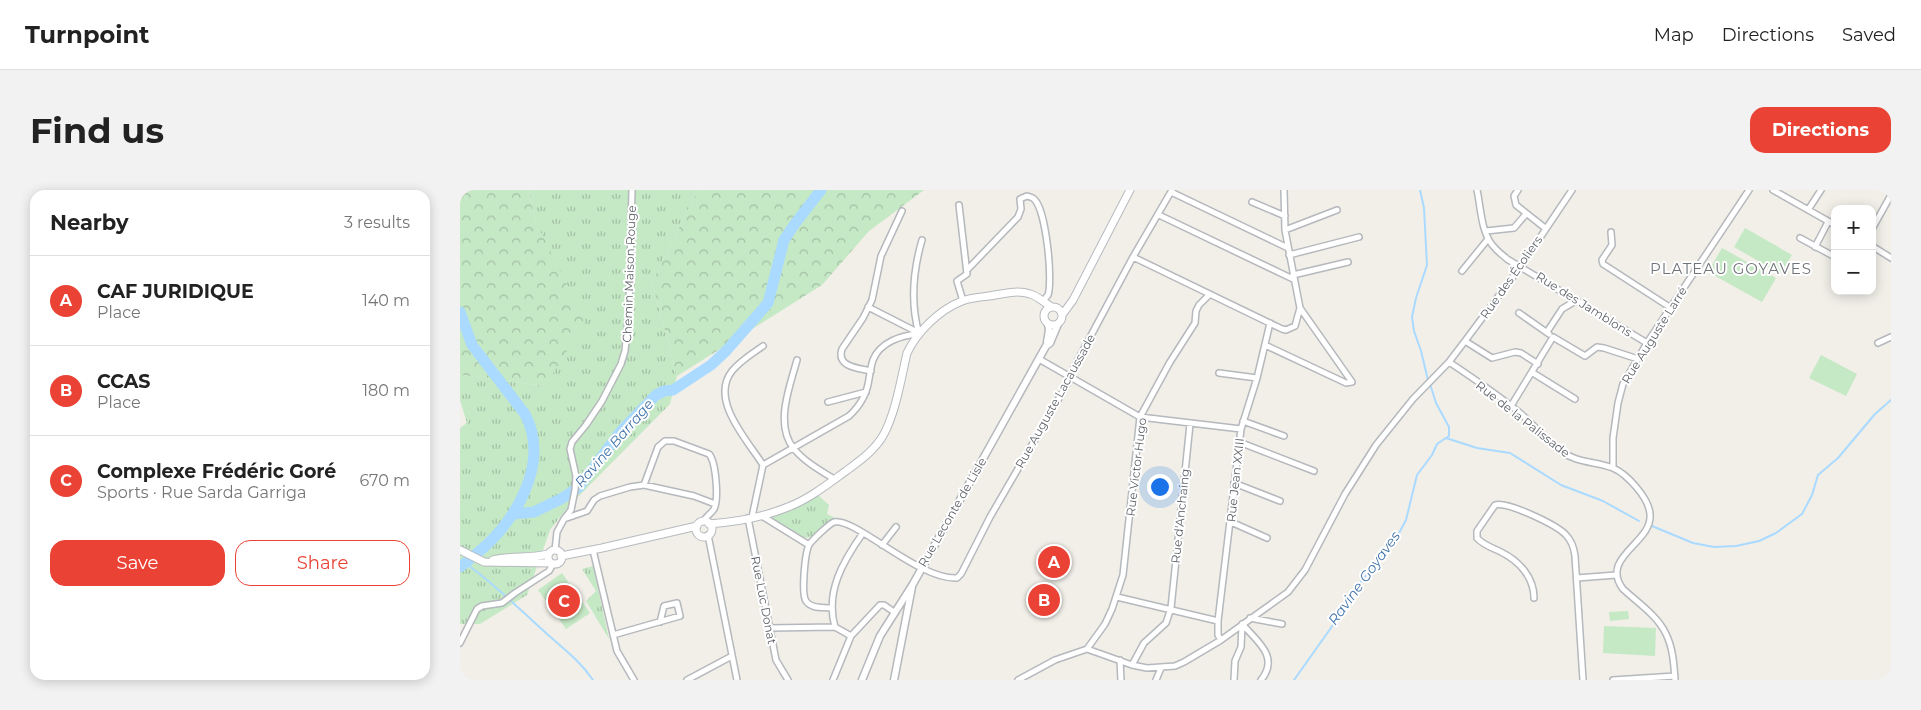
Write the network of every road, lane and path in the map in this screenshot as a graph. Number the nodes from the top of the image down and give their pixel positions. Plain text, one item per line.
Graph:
1 (632, 190) edge
2 (1130, 190) edge
3 (1284, 190) edge
4 (1478, 190) edge
5 (1518, 190) edge
6 (1572, 190) edge
7 (1749, 190) edge
8 (1773, 190) edge
9 (1821, 190) edge
10 (1172, 191) edge
11 (1891, 195) edge
12 (1252, 202) dead end
13 (959, 205) dead end
14 (1337, 210) dead end
15 (1808, 210) junction
16 (902, 211) dead end
17 (1526, 214) junction
18 (1159, 215) junction
19 (1285, 216) junction
20 (1828, 222) junction
21 (1831, 223) edge
22 (1876, 223) edge
23 (1545, 228) junction
24 (1285, 230) junction
25 (1486, 231) junction
26 (1611, 232) dead end
27 (1359, 237) dead end
28 (1800, 238) dead end
29 (1488, 239) junction
30 (922, 240) dead end
31 (1815, 247) junction
32 (1288, 248) junction
33 (1876, 249) edge
34 (1290, 255) junction
35 (1831, 255) edge
36 (1133, 257) junction
37 (1891, 258) edge
38 (1348, 262) dead end
39 (1521, 266) junction
40 (966, 270) junction
41 (1462, 271) dead end
42 (1293, 277) junction
43 (1076, 292) junction
44 (1027, 293) junction
45 (1209, 295) junction
46 (1577, 300) junction
47 (963, 301) junction
48 (1044, 301) junction
49 (868, 307) junction
50 (1054, 308) junction
51 (1300, 308) junction
52 (1671, 308) junction
53 (1045, 312) junction
54 (1519, 313) dead end
55 (1062, 315) junction
56 (1270, 323) junction
57 (1048, 324) junction
58 (1058, 324) junction
59 (1547, 332) junction
60 (919, 334) junction
61 (1554, 337) junction
62 (1891, 337) edge
63 (1465, 341) junction
64 (1878, 342) dead end
65 (1647, 343) junction
66 (1265, 345) junction
67 (763, 346) dead end
68 (1046, 346) junction
69 (1039, 359) junction
70 (1638, 359) junction
71 (797, 360) dead end
72 (1449, 362) junction
73 (1538, 364) junction
74 (871, 371) junction
75 (1219, 373) dead end
76 (1533, 373) junction
77 (1070, 376) junction
78 (1257, 378) junction
79 (866, 392) junction
80 (1575, 399) dead end
81 (828, 402) dead end
82 (1511, 406) junction
83 (1140, 417) junction
84 (1242, 421) junction
85 (1190, 424) junction
86 (1241, 429) junction
87 (1284, 436) dead end
88 (1239, 442) junction
89 (794, 448) junction
90 (764, 465) junction
91 (1614, 468) junction
92 (1314, 471) dead end
93 (834, 479) junction
94 (1234, 483) junction
95 (644, 485) junction
96 (1280, 501) dead end
97 (715, 504) junction
98 (762, 515) junction
99 (750, 517) junction
100 (564, 519) junction
101 (1231, 522) junction
102 (896, 527) dead end
103 (697, 528) junction
104 (708, 529) junction
105 (863, 533) junction
106 (1267, 538) dead end
107 (809, 545) junction
108 (882, 545) junction
109 (460, 550) edge
110 (593, 550) junction
111 (552, 552) junction
112 (561, 556) junction
113 (488, 562) junction
114 (552, 563) junction
115 (920, 569) junction
116 (1616, 575) junction
117 (1577, 578) junction
118 (912, 584) junction
119 (1117, 597) junction
120 (1534, 598) dead end
121 (831, 608) junction
122 (1171, 608) junction
123 (894, 612) junction
124 (1250, 618) junction
125 (1218, 620) junction
126 (660, 622) junction
127 (1242, 624) junction
128 (1282, 624) dead end
129 (769, 628) junction
130 (835, 628) junction
131 (612, 634) junction
132 (851, 636) junction
133 (1221, 640) junction
134 (460, 643) edge
135 (1087, 649) junction
136 (732, 656) junction
137 (1120, 660) junction
138 (1132, 665) junction
139 (1161, 668) junction
140 (1675, 678) edge
141 (634, 680) edge
142 (687, 680) edge
143 (737, 680) edge
144 (788, 680) edge
145 (833, 680) edge
146 (862, 680) edge
147 (894, 680) edge
148 (1018, 680) edge
149 (1121, 680) edge
150 (1156, 680) edge
151 (1234, 680) edge
152 (1262, 680) edge
153 (1583, 680) edge
154 (1613, 680) edge
155 (1620, 680) edge

1 - 100 street, Chemin Maison Rouge
2 - 43 main road
3 - 19 street
4 - 25 street
5 - 17 street
6 - 23 street, Rue des Écoliers
7 - 52 street, Rue Auguste Larré
8 - 15 street
9 - 15 street
10 - 18 street, Rue Auguste Lacaussade
10 - 32 street
11 - 22 street
12 - 19 street
13 - 40 street
14 - 24 street
15 - 20 street
16 - 49 street
17 - 23 street
17 - 25 street
18 - 36 street, Rue Auguste Lacaussade
18 - 42 street
19 - 24 street
20 - 21 street
20 - 31 street
23 - 39 street, Rue des Écoliers
24 - 32 street
25 - 29 street
26 - 52 street
27 - 34 street
28 - 31 street
29 - 39 street, Rue des Jamblons
29 - 41 street
30 - 60 street
31 - 35 street
32 - 34 street
33 - 37 street
34 - 42 street
36 - 45 street
36 - 77 street, Rue Auguste Lacaussade
38 - 42 street
39 - 46 street, Rue des Jamblons
39 - 63 street, Rue des Écoliers
40 - 47 street
40 - 48 street
42 - 51 street
43 - 50 main road
43 - 55 main road
44 - 47 main road
44 - 48 main road
44 - 53 main road
45 - 56 street
45 - 83 street, Rue Victor Hugo
46 - 59 street
46 - 65 street, Rue des Jamblons
47 - 60 main road
48 - 50 main road
49 - 60 street
49 - 74 street
50 - 53 main road
50 - 55 main road
51 - 56 street
51 - 66 street
52 - 65 street, Rue Auguste Larré
53 - 57 main road
54 - 59 street
55 - 58 main road
56 - 66 street, Rue Jean XXIII
57 - 58 main road
57 - 68 street, Rue Leconte de Lisle
58 - 68 street, Rue Leconte de Lisle
59 - 61 street
60 - 74 street
60 - 93 main road
61 - 70 street
61 - 73 street
62 - 64 street
63 - 72 street, Rue des Écoliers
63 - 73 street
65 - 70 street, Rue Auguste Larré
66 - 78 street, Rue Jean XXIII
67 - 90 street
68 - 69 street, Rue Leconte de Lisle
69 - 77 street
69 - 115 street, Rue Leconte de Lisle
70 - 91 street, Rue Auguste Larré
71 - 89 street
72 - 82 street, Rue de la Palissade
72 - 124 street, Rue des Écoliers
73 - 76 street
74 - 79 street
75 - 78 street
76 - 80 street
76 - 82 street
77 - 83 street
77 - 115 street, Rue Auguste Lacaussade
78 - 84 street, Rue Jean XXIII
79 - 81 street
79 - 89 street
82 - 91 street, Rue de la Palissade
83 - 85 street
83 - 119 street, Rue Victor Hugo
84 - 86 street, Rue Jean XXIII
84 - 87 street
85 - 86 street
85 - 122 street, Rue d'Anchaing
86 - 88 street, Rue Jean XXIII
88 - 92 street
88 - 94 street, Rue Jean XXIII
89 - 90 street
89 - 93 street
90 - 99 street
91 - 116 street
93 - 98 main road
94 - 96 street
94 - 101 street, Rue Jean XXIII
95 - 97 street
95 - 97 street
95 - 100 street
97 - 104 street
98 - 99 main road
98 - 107 street
99 - 104 main road
99 - 129 street, Rue Luc Donat
100 - 111 street, Chemin Maison Rouge
101 - 106 street
101 - 125 street, Rue Jean XXIII
102 - 108 street
103 - 104 main road
103 - 104 main road
103 - 110 main road
104 - 136 street
105 - 107 street, Rue Auguste Lacaussade
105 - 108 street, Rue Auguste Lacaussade
105 - 121 street
107 - 121 street
108 - 115 street, Rue Auguste Lacaussade
109 - 113 main road
110 - 112 main road
110 - 131 street
111 - 112 main road
111 - 113 main road
111 - 114 main road
112 - 114 main road
113 - 114 main road
114 - 134 street
115 - 118 street, Rue Leconte de Lisle
116 - 117 street
116 - 140 street
117 - 120 street
117 - 153 street
118 - 123 street, Rue Leconte de Lisle
118 - 147 street
119 - 122 street
119 - 135 street, Rue Victor Hugo
121 - 130 street
122 - 125 street
122 - 138 street
123 - 132 street
123 - 146 street, Rue Leconte de Lisle
124 - 127 street, Rue des Écoliers
124 - 128 street
125 - 133 street, Rue Jean XXIII
126 - 126 street
126 - 131 street
127 - 133 street, Rue des Écoliers
127 - 151 street
127 - 152 street
129 - 130 street
129 - 144 street, Rue Luc Donat
130 - 132 street
131 - 141 street
132 - 145 street
133 - 139 street, Rue des Écoliers
135 - 137 street
135 - 148 street
136 - 142 street
136 - 143 street
137 - 138 street
137 - 149 street
138 - 139 street
139 - 150 street
140 - 155 street
154 - 155 street

